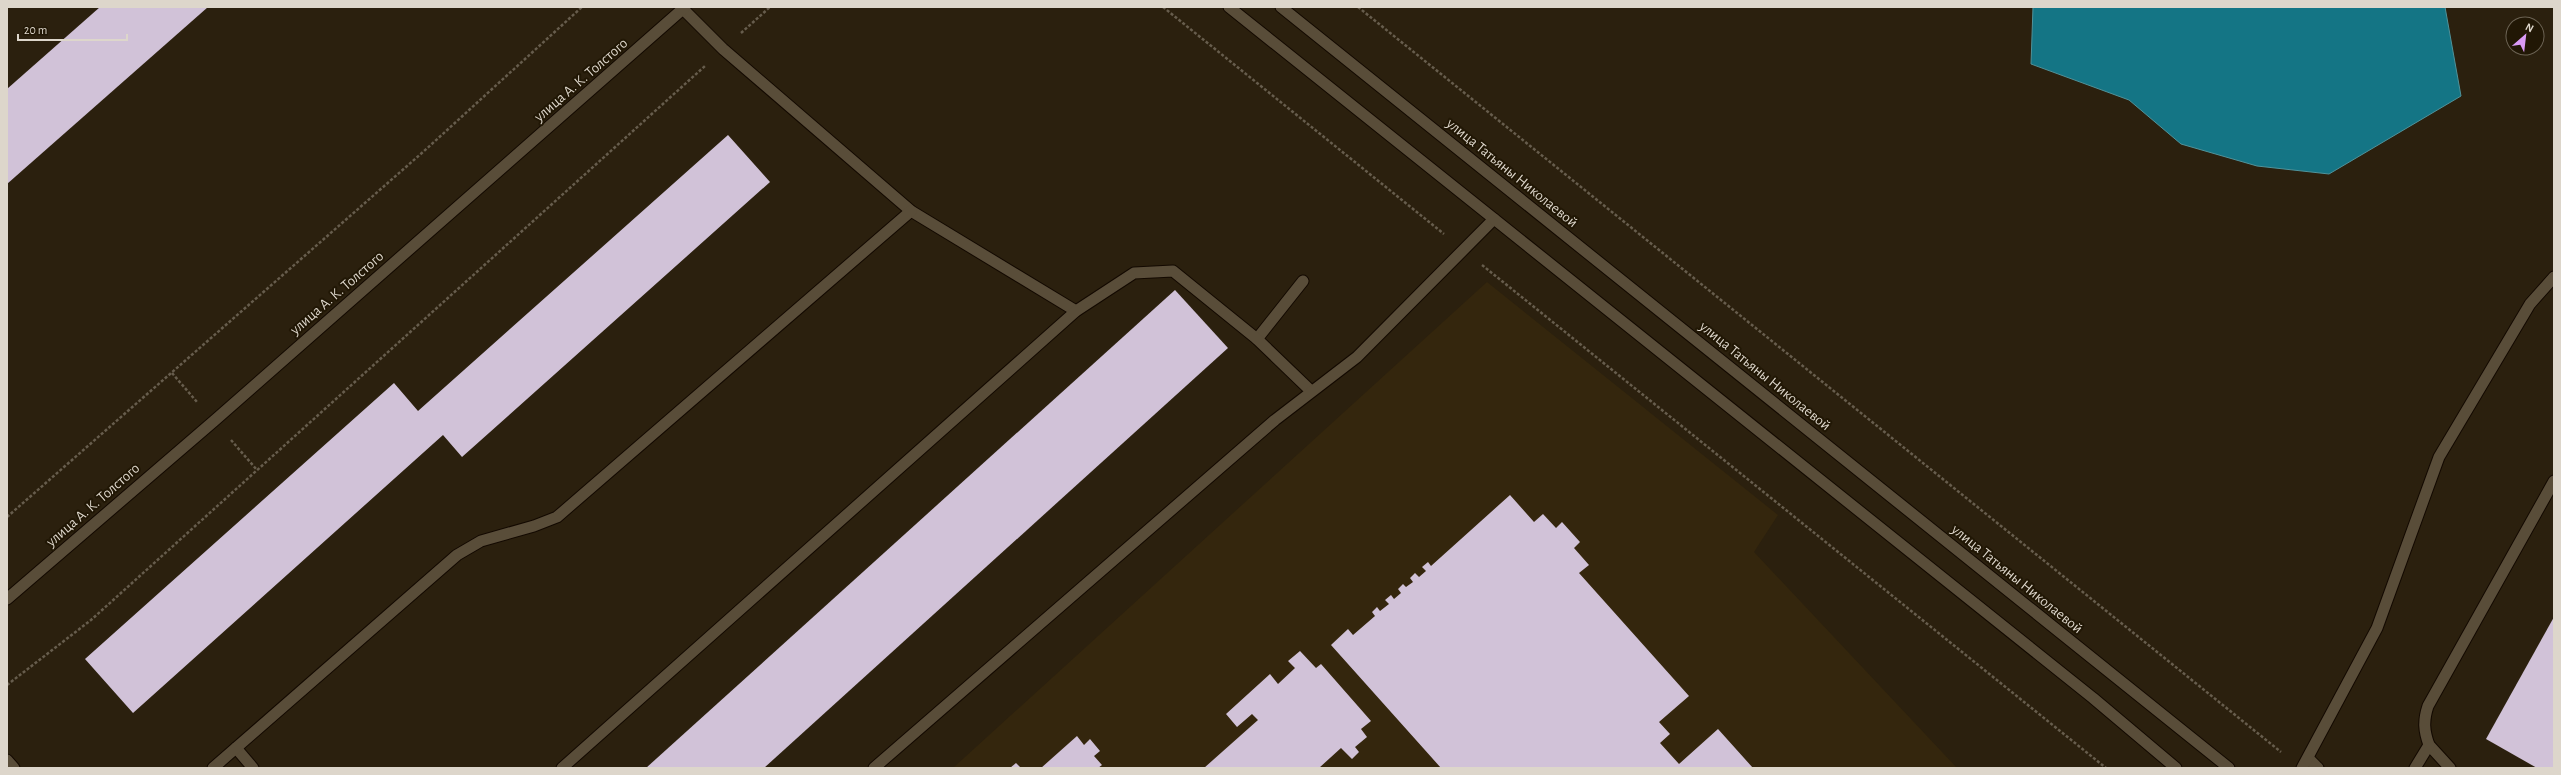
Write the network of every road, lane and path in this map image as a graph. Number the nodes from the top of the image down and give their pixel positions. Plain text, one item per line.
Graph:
1 (582, 7) edge
2 (770, 7) edge
3 (1163, 7) edge
4 (1229, 7) edge
5 (1281, 7) edge
6 (1358, 7) edge
7 (684, 8) edge
8 (723, 49) junction
9 (911, 210) junction
10 (1494, 219) junction
11 (1464, 250) junction
12 (2554, 277) edge
13 (1303, 281) dead end
14 (1076, 312) junction
15 (1257, 339) junction
16 (1311, 391) junction
17 (2553, 484) edge
18 (7, 517) edge
19 (7, 599) edge
20 (7, 685) edge
21 (2429, 745) junction
22 (236, 748) junction
23 (2283, 754) dead end
24 (7, 760) edge
25 (2306, 764) edge
26 (14, 768) edge
27 (213, 768) edge
28 (253, 768) edge
29 (562, 768) edge
30 (874, 768) edge
31 (2106, 768) edge
32 (2176, 768) edge
33 (2229, 768) edge
34 (2318, 768) edge
35 (2415, 768) edge
36 (2450, 768) edge

1 - 18 path
2 - 8 path
3 - 11 path
4 - 10 street
5 - 33 street, улица Татьяны Николаевой
6 - 23 path
7 - 8 street
7 - 19 street, улица А. К. Толстого
8 - 9 street
8 - 20 path
9 - 14 street
9 - 22 street
10 - 11 street
10 - 32 street
11 - 16 street
11 - 31 path
12 - 25 street
13 - 15 street
14 - 15 street
14 - 29 street
15 - 16 street
16 - 30 street
17 - 21 street
21 - 35 street
21 - 36 street
22 - 27 street
22 - 28 street
24 - 26 street
25 - 34 street

